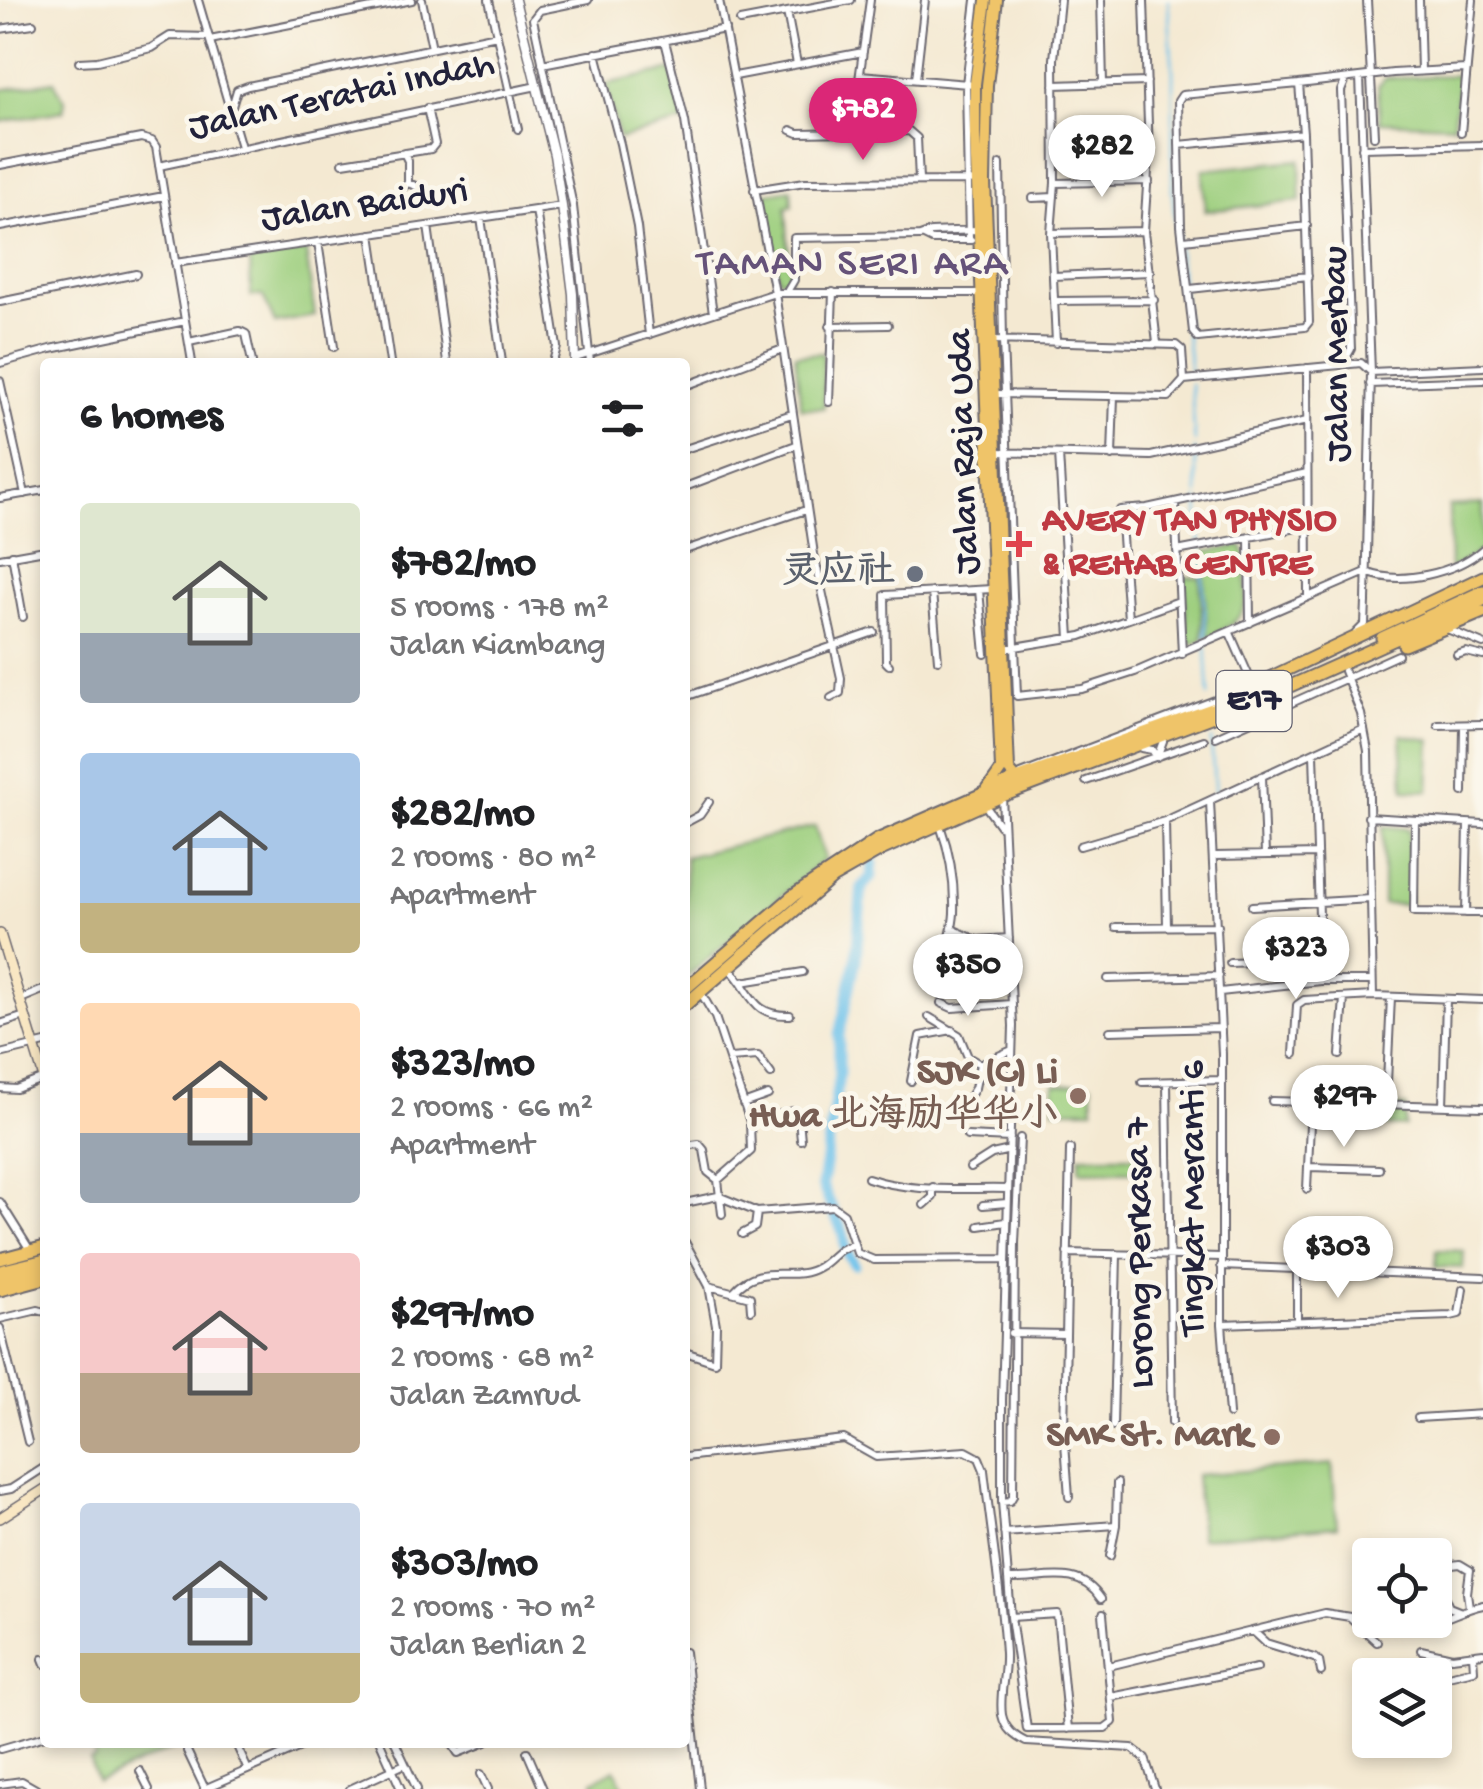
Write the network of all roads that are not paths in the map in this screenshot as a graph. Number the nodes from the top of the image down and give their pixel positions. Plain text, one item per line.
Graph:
1 (198, 0) edge
2 (412, 0) edge
3 (422, 0) edge
4 (489, 0) edge
5 (515, 0) edge
6 (588, 0) edge
7 (719, 0) edge
8 (852, 0) edge
9 (870, 0) edge
10 (925, 0) edge
11 (976, 0) edge
12 (986, 0) edge
13 (997, 0) edge
14 (1060, 0) edge
15 (1101, 0) edge
16 (1144, 0) edge
17 (1367, 0) edge
18 (1419, 0) edge
19 (1473, 0) edge
20 (824, 2) edge
21 (787, 12) junction
22 (740, 21) dead end
23 (34, 24) dead end
24 (0, 29) edge
25 (725, 29) junction
26 (497, 35) junction
27 (210, 38) junction
28 (664, 41) junction
29 (432, 48) junction
30 (863, 52) junction
31 (596, 53) junction
32 (79, 62) dead end
33 (542, 64) junction
34 (797, 64) junction
35 (1466, 69) junction
36 (1421, 71) junction
37 (860, 74) junction
38 (1372, 75) junction
39 (735, 76) junction
40 (1360, 77) junction
41 (916, 79) junction
42 (1346, 79) junction
43 (1147, 82) junction
44 (971, 84) junction
45 (1103, 84) junction
46 (1299, 84) junction
47 (1054, 85) junction
48 (537, 86) junction
49 (510, 91) junction
50 (427, 108) junction
51 (230, 110) junction
52 (518, 129) dead end
53 (791, 130) dead end
54 (852, 130) junction
55 (1304, 132) junction
56 (1461, 133) dead end
57 (980, 134) junction
58 (1055, 134) junction
59 (1148, 134) junction
60 (1374, 136) dead end
61 (1179, 145) junction
62 (1483, 145) edge
63 (240, 147) junction
64 (1362, 148) junction
65 (406, 157) junction
66 (343, 163) dead end
67 (1000, 164) dead end
68 (0, 165) edge
69 (159, 166) junction
70 (918, 180) junction
71 (972, 181) junction
72 (1148, 181) junction
73 (408, 183) junction
74 (1055, 184) junction
75 (423, 188) dead end
76 (400, 190) dead end
77 (754, 190) junction
78 (164, 196) junction
79 (1033, 198) dead end
80 (1054, 198) junction
81 (562, 206) junction
82 (536, 210) junction
83 (1364, 217) junction
84 (481, 218) junction
85 (1346, 218) junction
86 (428, 226) junction
87 (1306, 226) junction
88 (0, 227) edge
89 (1144, 231) junction
90 (1051, 233) junction
91 (371, 234) junction
92 (973, 235) junction
93 (1183, 240) junction
94 (318, 242) junction
95 (175, 263) junction
96 (1150, 272) junction
97 (136, 274) dead end
98 (1053, 276) junction
99 (1308, 276) junction
100 (1190, 289) junction
101 (787, 291) junction
102 (833, 292) junction
103 (775, 293) junction
104 (980, 293) junction
105 (1154, 300) junction
106 (1054, 301) junction
107 (0, 302) edge
108 (713, 313) junction
109 (185, 322) junction
110 (888, 325) dead end
111 (830, 326) junction
112 (648, 335) junction
113 (997, 340) junction
114 (188, 342) junction
115 (1056, 342) junction
116 (1157, 343) junction
117 (334, 348) dead end
118 (783, 349) junction
119 (191, 358) edge
120 (251, 358) edge
121 (389, 358) edge
122 (446, 358) edge
123 (501, 358) edge
124 (555, 358) edge
125 (576, 358) edge
126 (591, 358) edge
127 (593, 358) edge
128 (0, 363) edge
129 (1342, 364) junction
130 (1483, 367) edge
131 (1307, 368) junction
132 (1418, 370) junction
133 (1371, 372) junction
134 (1184, 380) junction
135 (1483, 380) edge
136 (0, 381) edge
137 (1418, 382) junction
138 (690, 384) edge
139 (1370, 384) junction
140 (1000, 394) junction
141 (1114, 396) junction
142 (829, 402) dead end
143 (792, 414) junction
144 (1307, 420) junction
145 (797, 445) junction
146 (690, 447) edge
147 (1002, 452) junction
148 (1059, 454) junction
149 (1112, 456) junction
150 (1307, 472) junction
151 (690, 485) edge
152 (40, 491) edge
153 (25, 494) junction
154 (0, 498) edge
155 (1174, 502) junction
156 (806, 510) junction
157 (1308, 526) junction
158 (1249, 537) junction
159 (690, 548) edge
160 (1483, 549) edge
161 (40, 551) edge
162 (1176, 551) junction
163 (12, 556) junction
164 (0, 558) edge
165 (1366, 572) junction
166 (1483, 574) edge
167 (992, 589) junction
168 (979, 590) junction
169 (932, 592) junction
170 (1483, 592) edge
171 (1308, 596) junction
172 (1179, 600) junction
173 (1483, 600) edge
174 (1483, 612) edge
175 (23, 617) dead end
176 (1128, 619) junction
177 (1250, 623) junction
178 (1446, 628) junction
179 (1411, 629) junction
180 (874, 632) dead end
181 (1230, 633) junction
182 (1070, 638) junction
183 (1481, 643) edge
184 (833, 646) junction
185 (1016, 647) junction
186 (994, 651) junction
187 (1474, 652) junction
188 (1182, 654) junction
189 (1398, 655) dead end
190 (1457, 655) dead end
191 (1483, 656) edge
192 (938, 660) dead end
193 (889, 665) dead end
194 (1346, 675) junction
195 (1252, 683) junction
196 (690, 695) edge
197 (831, 698) dead end
198 (1178, 720) junction
199 (1483, 724) edge
200 (1438, 725) dead end
201 (1464, 727) junction
202 (1365, 728) junction
203 (1216, 736) dead end
204 (1204, 740) dead end
205 (1163, 741) junction
206 (1142, 748) junction
207 (1314, 753) junction
208 (1157, 757) junction
209 (1094, 762) junction
210 (1262, 776) junction
211 (1016, 779) junction
212 (1086, 781) dead end
213 (1463, 792) dead end
214 (1002, 796) junction
215 (985, 798) junction
216 (1210, 801) junction
217 (710, 802) dead end
218 (1368, 817) junction
219 (690, 820) edge
220 (1165, 821) junction
221 (1416, 821) junction
222 (939, 822) junction
223 (1468, 824) junction
224 (1483, 824) edge
225 (1001, 827) junction
226 (1080, 846) dead end
227 (1317, 854) junction
228 (1265, 855) junction
229 (1214, 856) junction
230 (1371, 899) junction
231 (1318, 902) junction
232 (1252, 906) dead end
233 (1466, 913) junction
234 (1483, 913) edge
235 (1167, 926) junction
236 (1218, 926) junction
237 (1116, 927) dead end
238 (952, 929) junction
239 (0, 934) edge
240 (1009, 938) junction
241 (1320, 959) junction
242 (1230, 962) dead end
243 (729, 968) junction
244 (946, 969) dead end
245 (803, 972) dead end
246 (1220, 976) junction
247 (1108, 979) dead end
248 (1321, 981) junction
249 (1372, 981) junction
250 (742, 982) junction
251 (690, 985) edge
252 (40, 991) edge
253 (1220, 992) junction
254 (701, 993) junction
255 (1372, 996) junction
256 (1391, 996) junction
257 (1344, 998) junction
258 (1446, 999) junction
259 (21, 1000) junction
260 (1483, 1000) edge
261 (690, 1001) edge
262 (941, 1003) dead end
263 (1012, 1004) junction
264 (790, 1015) dead end
265 (26, 1016) junction
266 (928, 1017) dead end
267 (0, 1024) edge
268 (1222, 1028) junction
269 (952, 1030) junction
270 (1110, 1031) dead end
271 (40, 1044) edge
272 (1012, 1050) junction
273 (0, 1054) edge
274 (1294, 1054) dead end
275 (1340, 1055) dead end
276 (729, 1058) junction
277 (980, 1064) junction
278 (771, 1074) dead end
279 (1222, 1080) junction
280 (40, 1081) edge
281 (910, 1081) dead end
282 (1142, 1082) dead end
283 (1166, 1082) junction
284 (0, 1088) edge
285 (768, 1095) dead end
286 (967, 1101) dead end
287 (1272, 1102) dead end
288 (1312, 1102) junction
289 (743, 1104) junction
290 (1386, 1104) junction
291 (1443, 1106) junction
292 (1483, 1106) edge
293 (750, 1122) junction
294 (966, 1136) dead end
295 (1010, 1138) junction
296 (1020, 1138) dead end
297 (801, 1140) dead end
298 (690, 1145) edge
299 (1070, 1149) dead end
300 (1010, 1150) junction
301 (1308, 1167) junction
302 (970, 1168) dead end
303 (1379, 1169) dead end
304 (868, 1178) dead end
305 (718, 1180) junction
306 (933, 1187) junction
307 (1008, 1188) junction
308 (1307, 1189) dead end
309 (718, 1196) junction
310 (0, 1202) edge
311 (690, 1202) edge
312 (1007, 1203) junction
313 (983, 1204) dead end
314 (924, 1205) dead end
315 (757, 1212) junction
316 (722, 1214) dead end
317 (1006, 1222) junction
318 (980, 1226) dead end
319 (742, 1234) dead end
320 (852, 1245) junction
321 (40, 1248) edge
322 (31, 1251) junction
323 (690, 1251) edge
324 (1067, 1253) junction
325 (1117, 1254) junction
326 (1169, 1256) junction
327 (1005, 1259) junction
328 (0, 1260) edge
329 (40, 1261) edge
330 (1221, 1261) junction
331 (1297, 1270) junction
332 (0, 1271) edge
333 (40, 1271) edge
334 (1483, 1277) edge
335 (40, 1279) edge
336 (0, 1282) edge
337 (709, 1286) junction
338 (1463, 1289) dead end
339 (0, 1290) edge
340 (734, 1290) junction
341 (751, 1310) dead end
342 (40, 1311) edge
343 (0, 1319) edge
344 (1297, 1321) junction
345 (1222, 1324) junction
346 (0, 1328) edge
347 (1004, 1334) junction
348 (1014, 1334) junction
349 (1065, 1334) junction
350 (690, 1353) edge
351 (1229, 1414) dead end
352 (1483, 1414) edge
353 (1418, 1418) dead end
354 (1172, 1423) dead end
355 (1113, 1426) dead end
356 (28, 1442) dead end
357 (690, 1456) edge
358 (40, 1470) edge
359 (1117, 1483) dead end
360 (3, 1491) edge
361 (40, 1492) edge
362 (1068, 1497) dead end
363 (1002, 1502) junction
364 (3, 1513) edge
365 (1116, 1525) junction
366 (1004, 1534) junction
367 (1110, 1556) dead end
368 (1452, 1565) edge
369 (1008, 1579) junction
370 (1101, 1599) dead end
371 (1483, 1605) edge
372 (1452, 1607) edge
373 (1469, 1607) junction
374 (1458, 1610) junction
375 (1103, 1614) dead end
376 (1452, 1616) edge
377 (1011, 1617) junction
378 (1254, 1631) junction
379 (1378, 1642) dead end
380 (1421, 1650) dead end
381 (1483, 1653) edge
382 (1473, 1655) junction
383 (1109, 1666) junction
384 (1257, 1668) dead end
385 (1322, 1672) dead end
386 (1452, 1675) edge
387 (1111, 1696) junction
388 (690, 1698) edge
389 (1068, 1729) junction
390 (40, 1738) edge
391 (238, 1748) edge
392 (298, 1748) edge
393 (383, 1748) edge
394 (398, 1748) edge
395 (0, 1750) edge
396 (187, 1752) dead end
397 (527, 1752) dead end
398 (405, 1764) junction
399 (248, 1770) junction
400 (392, 1770) junction
401 (140, 1771) dead end
402 (481, 1774) dead end
403 (0, 1784) edge
404 (36, 1789) edge
405 (149, 1789) edge
406 (204, 1789) edge
407 (350, 1789) edge
408 (401, 1789) edge
409 (417, 1789) edge
410 (488, 1789) edge
411 (544, 1789) edge
412 (700, 1789) edge
413 (1155, 1789) edge

1 - 27 street
2 - 27 street
3 - 29 street
4 - 26 street
5 - 48 street
6 - 33 street
7 - 25 street
8 - 20 street
9 - 30 street
10 - 41 street
11 - 44 street, Jalan Raja Uda
12 - 44 main road, Jalan Raja Uda
13 - 57 main road, Jalan Raja Uda
14 - 47 street
15 - 45 street
16 - 43 street
17 - 38 street
18 - 36 street
19 - 35 street
20 - 21 street
21 - 22 street
21 - 34 street
23 - 24 street
25 - 28 street
25 - 39 street
26 - 29 street
26 - 49 street
27 - 32 street
27 - 51 street
28 - 31 street
28 - 108 street
29 - 51 street
30 - 34 street
30 - 37 street
31 - 33 street
31 - 112 street
33 - 126 street
34 - 39 street
35 - 36 street
35 - 56 street
36 - 38 street
37 - 41 street
37 - 54 street
38 - 40 street
38 - 60 street
39 - 77 street
40 - 42 street
40 - 64 street, Jalan Merbau
41 - 44 street
42 - 46 street
42 - 85 street, Jalan Merbau
43 - 45 street
43 - 59 street
44 - 57 main road, Jalan Raja Uda
44 - 71 street, Jalan Raja Uda
45 - 47 street
46 - 55 street
46 - 61 street
47 - 58 street
48 - 49 street, Jalan Teratai Indah
48 - 81 street
49 - 50 street, Jalan Teratai Indah
49 - 52 street
50 - 63 street, Jalan Teratai Indah
50 - 65 street
51 - 63 street
53 - 54 street
54 - 70 street
55 - 61 street
55 - 87 street
57 - 71 main road, Jalan Raja Uda
57 - 113 main road, Jalan Raja Uda
58 - 59 street
58 - 74 street
59 - 72 street
61 - 93 street
62 - 64 street
63 - 69 street, Jalan Teratai Indah
64 - 83 street, Jalan Merbau
65 - 66 street
65 - 73 street
67 - 113 street
68 - 69 street
69 - 78 street
70 - 71 street
70 - 77 street
71 - 92 main road, Jalan Raja Uda
72 - 74 street
72 - 89 street
73 - 75 street
73 - 76 street
74 - 80 street
77 - 103 street
78 - 88 street
78 - 95 street
79 - 80 street
80 - 90 street
81 - 82 street, Jalan Baiduri
81 - 125 street
82 - 84 street, Jalan Baiduri
82 - 124 street
83 - 85 street
83 - 133 street, Jalan Merbau
84 - 86 street, Jalan Baiduri
84 - 123 street
85 - 129 street, Jalan Merbau
86 - 91 street, Jalan Baiduri
86 - 122 street
87 - 93 street
87 - 99 street
89 - 90 street
89 - 96 street
90 - 98 street
91 - 94 street, Jalan Baiduri
91 - 121 street
92 - 101 street
92 - 104 main road, Jalan Raja Uda
93 - 100 street
94 - 95 street, Jalan Baiduri
94 - 117 street
95 - 109 street
96 - 98 street
96 - 105 street
97 - 107 street
98 - 106 street
99 - 100 street
99 - 100 street
101 - 102 street
101 - 103 street
102 - 104 street
102 - 111 street
103 - 108 street
103 - 118 street
104 - 167 main road, Jalan Raja Uda
105 - 106 street
105 - 116 street
106 - 115 street
108 - 112 street
109 - 114 street
109 - 128 street
110 - 111 street
111 - 142 street
112 - 127 street
113 - 115 street
113 - 140 main road, Jalan Raja Uda
114 - 119 street
114 - 120 street
115 - 116 street
116 - 134 street
118 - 138 street
118 - 143 street
129 - 131 street
129 - 133 street
130 - 132 street
131 - 134 street
131 - 144 street
132 - 133 street
132 - 137 street
133 - 139 street, Jalan Merbau
134 - 141 street
135 - 137 street
136 - 153 street
137 - 139 street
139 - 165 street, Jalan Merbau
140 - 141 street
140 - 147 main road, Jalan Raja Uda
141 - 149 street
143 - 145 street
143 - 146 street
144 - 149 street
144 - 150 street
145 - 151 street
145 - 156 street
147 - 148 street
147 - 185 street
147 - 186 main road, Jalan Raja Uda
148 - 149 street
148 - 182 street
150 - 155 street
150 - 157 street
152 - 153 street
153 - 154 street
155 - 162 street
155 - 176 street
156 - 159 street
156 - 184 street
157 - 158 street
157 - 171 street
158 - 162 street
158 - 177 street
160 - 165 street
161 - 163 street
162 - 172 street
163 - 164 street
163 - 175 street
165 - 171 street
165 - 195 street, Jalan Merbau
166 - 198 highway
167 - 168 street, Jalan Raja Uda
167 - 186 main road, Jalan Raja Uda
168 - 169 street, Jalan Raja Uda
168 - 186 street
169 - 192 street
169 - 193 street, Jalan Raja Uda
170 - 179 highway, E17
171 - 177 street
172 - 176 street
172 - 188 street
173 - 179 highway, E17
174 - 178 highway
176 - 182 street
177 - 181 street
178 - 183 street
178 - 194 highway
179 - 198 highway, E17
179 - 209 highway, E17
180 - 184 street
181 - 188 street
181 - 195 street
182 - 185 street
183 - 187 street
184 - 196 street
184 - 197 street
185 - 186 street
185 - 188 street
186 - 211 main road, Jalan Raja Uda
186 - 215 main road, Jalan Raja Uda
187 - 190 street
187 - 191 street
189 - 194 street
194 - 202 street
194 - 203 street
194 - 205 highway
195 - 211 street, Jalan Merbau
198 - 211 highway, E17
199 - 201 street
200 - 201 street
201 - 213 street
202 - 207 street
202 - 218 street
204 - 208 street
205 - 206 highway
205 - 208 street
206 - 208 street
206 - 209 highway
207 - 210 street
207 - 227 street
208 - 212 street
209 - 214 highway, E17
210 - 216 street
210 - 228 street
211 - 215 highway, E17
214 - 215 highway, E17
214 - 225 street
215 - 222 highway, E17
215 - 225 street
215 - 251 highway, E17
216 - 220 street
216 - 229 street, Tingkat Meranti 6
217 - 219 street
218 - 221 street
218 - 230 street
220 - 226 street
220 - 235 street
221 - 223 street
221 - 233 street
222 - 238 street
222 - 243 highway, E17
223 - 224 street
223 - 233 street
225 - 240 street
227 - 228 street
227 - 231 street
228 - 229 street
229 - 236 street, Tingkat Meranti 6
230 - 231 street
230 - 249 street
231 - 232 street
231 - 241 street
233 - 234 street
235 - 236 street
235 - 237 street
236 - 246 street, Tingkat Meranti 6
238 - 240 street
238 - 244 street
239 - 259 main road
240 - 263 street
241 - 242 street
241 - 248 street
243 - 250 street
243 - 254 highway, E17
245 - 250 street
246 - 247 street
246 - 253 street, Tingkat Meranti 6
248 - 249 street
248 - 253 street
249 - 255 street
250 - 264 street
252 - 259 street
253 - 268 street, Tingkat Meranti 6
254 - 261 highway, E17
254 - 276 street
255 - 256 street
255 - 257 street
256 - 258 street
256 - 290 street
257 - 274 street
257 - 275 street
258 - 260 street
258 - 291 street
259 - 265 main road
262 - 263 street
263 - 272 street
265 - 267 street
265 - 271 main road
266 - 269 street
268 - 270 street
268 - 279 street, Tingkat Meranti 6
269 - 277 street
269 - 281 street
271 - 273 street
272 - 277 street
272 - 295 street
276 - 278 street
276 - 289 street
277 - 286 street
279 - 283 street
279 - 330 street, Tingkat Meranti 6
280 - 284 street
282 - 283 street
283 - 326 street, Lorong Perkasa 7
285 - 289 street
287 - 288 street
288 - 290 street
288 - 301 street
289 - 293 street
290 - 291 street
291 - 292 street
293 - 297 street
293 - 305 street
294 - 295 street
295 - 300 street
296 - 348 street
298 - 305 street
299 - 324 street
300 - 302 street
300 - 307 street
301 - 303 street
301 - 308 street
304 - 306 street
305 - 309 street
306 - 307 street
306 - 314 street
307 - 312 street
309 - 311 street
309 - 315 street
309 - 316 street
310 - 322 street
312 - 313 street
312 - 317 street
315 - 319 street
315 - 320 street
317 - 318 street
317 - 327 street
320 - 327 street
320 - 340 street
321 - 322 highway
322 - 328 highway
323 - 337 street
324 - 325 street
324 - 349 street
325 - 326 street
325 - 355 street
326 - 330 street
326 - 354 street, Lorong Perkasa 7
327 - 347 street
329 - 332 highway
330 - 331 street
330 - 345 street, Tingkat Meranti 6
331 - 334 street
331 - 344 street
333 - 336 highway
335 - 339 highway
337 - 340 street
337 - 350 street
338 - 344 street
340 - 341 street
342 - 343 street
344 - 345 street
345 - 351 street, Tingkat Meranti 6
346 - 356 street
347 - 348 street
347 - 363 street
348 - 349 street
348 - 363 street
349 - 362 street
352 - 353 street
357 - 413 street
358 - 360 street
359 - 365 street
361 - 364 main road
363 - 366 street
365 - 366 street
365 - 367 street
366 - 369 street
368 - 373 street
369 - 370 street
369 - 377 street
371 - 373 street
372 - 374 street
373 - 374 street
374 - 376 street
375 - 383 street
377 - 389 street
377 - 389 street
378 - 379 street
378 - 383 street
378 - 385 street
380 - 382 street
381 - 382 street
382 - 386 street
383 - 387 street
384 - 387 street
387 - 389 street
388 - 412 street
390 - 395 street
391 - 399 street
392 - 399 street
393 - 400 street
394 - 398 street
396 - 406 street
397 - 411 street
398 - 400 street
398 - 409 street
399 - 406 street
400 - 407 street
400 - 408 street
401 - 405 street
402 - 410 street
403 - 404 street

